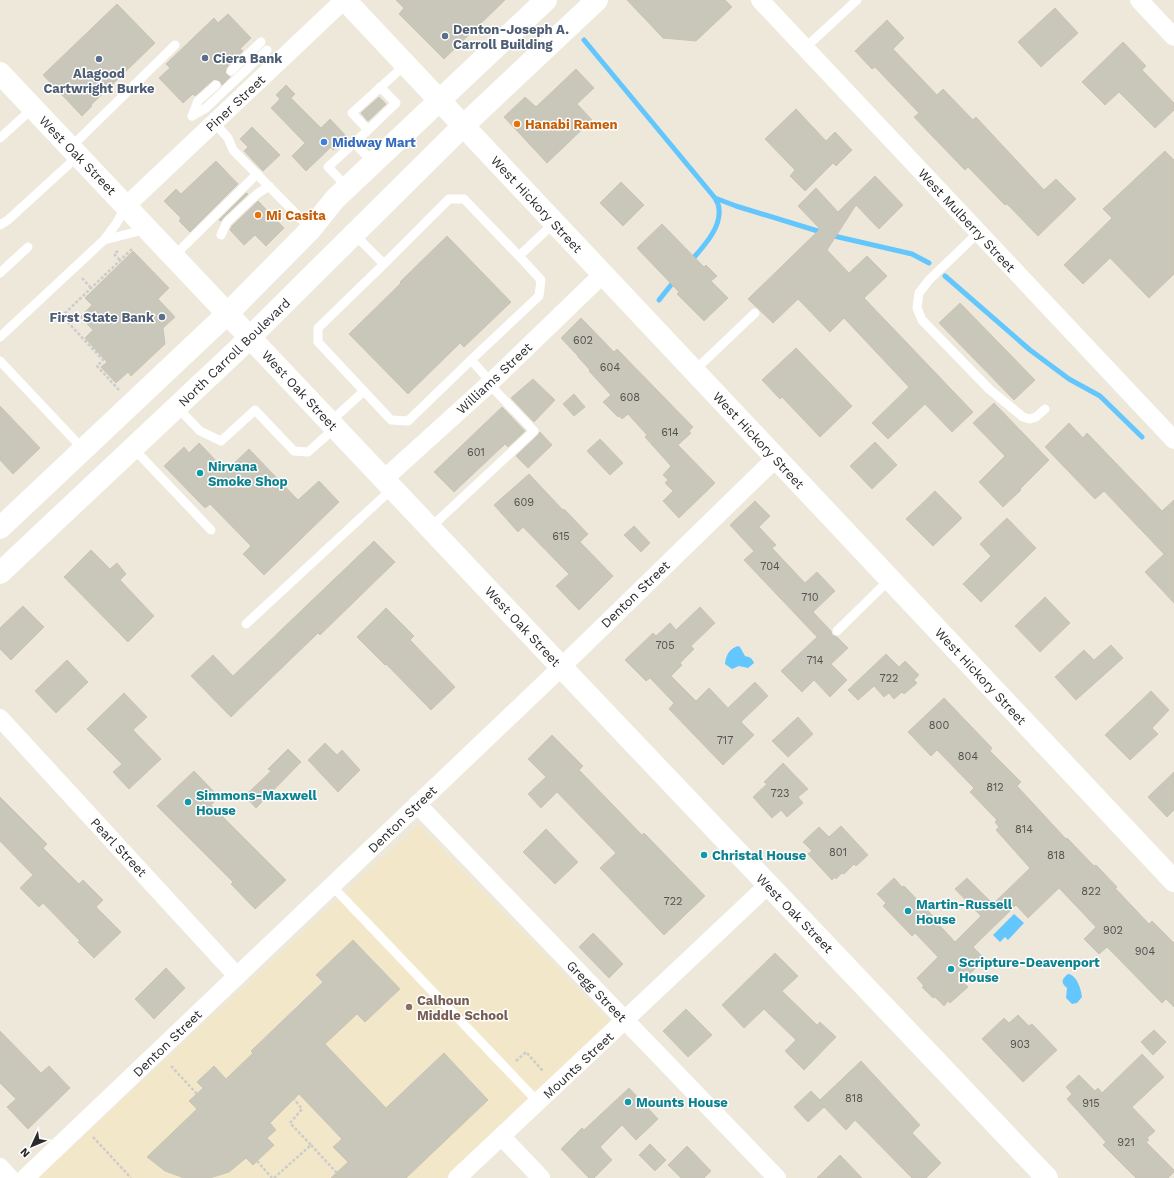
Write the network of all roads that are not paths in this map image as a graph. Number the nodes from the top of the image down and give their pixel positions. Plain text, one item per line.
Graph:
1 (344, 0) edge
2 (546, 0) edge
3 (597, 0) edge
4 (760, 0) edge
5 (857, 0) edge
6 (1139, 0) edge
7 (1174, 37) edge
8 (262, 42) dead end
9 (175, 45) dead end
10 (805, 48) junction
11 (267, 50) dead end
12 (405, 64) junction
13 (231, 71) dead end
14 (0, 73) edge
15 (216, 85) dead end
16 (380, 87) junction
17 (438, 100) junction
18 (33, 108) junction
19 (214, 122) junction
20 (463, 126) junction
21 (368, 130) junction
22 (0, 138) edge
23 (354, 143) junction
24 (75, 152) junction
25 (373, 162) junction
26 (257, 174) junction
27 (269, 186) junction
28 (347, 187) junction
29 (126, 206) junction
30 (554, 223) junction
31 (0, 225) edge
32 (311, 228) junction
33 (148, 229) junction
34 (979, 232) junction
35 (354, 234) junction
36 (221, 236) dead end
37 (104, 240) junction
38 (28, 247) dead end
39 (174, 256) junction
40 (519, 256) junction
41 (384, 264) junction
42 (0, 273) edge
43 (603, 274) junction
44 (228, 313) junction
45 (755, 313) dead end
46 (0, 337) edge
47 (250, 337) junction
48 (0, 360) edge
49 (471, 360) junction
50 (694, 371) junction
51 (490, 383) junction
52 (364, 391) junction
53 (176, 407) junction
54 (1044, 409) dead end
55 (333, 425) junction
56 (1174, 440) edge
57 (134, 448) junction
58 (84, 449) junction
59 (776, 458) junction
60 (388, 484) junction
61 (0, 528) edge
62 (430, 528) junction
63 (211, 530) dead end
64 (0, 574) edge
65 (890, 579) junction
66 (246, 624) dead end
67 (837, 632) dead end
68 (561, 667) junction
69 (0, 718) edge
70 (418, 804) junction
71 (1174, 881) edge
72 (768, 885) junction
73 (332, 886) junction
74 (237, 976) junction
75 (625, 1020) junction
76 (538, 1102) junction
77 (502, 1137) junction
78 (0, 1167) edge
79 (10, 1178) edge
80 (25, 1178) edge
81 (457, 1178) edge
82 (541, 1178) edge
83 (777, 1178) edge
84 (1047, 1178) edge

1 - 12 main road, West Hickory Street
1 - 19 street, Piner Street
2 - 17 main road
3 - 20 main road, North Carroll Boulevard
4 - 10 street, West Mulberry Street
5 - 10 lane
6 - 7 street
8 - 13 lane
9 - 24 lane
10 - 34 street, West Mulberry Street
11 - 15 lane
12 - 16 lane
12 - 17 main road, West Hickory Street
14 - 18 main road, West Oak Street
16 - 21 lane
16 - 21 lane
17 - 20 main road, West Hickory Street
17 - 25 main road
18 - 22 lane
18 - 24 main road, West Oak Street
19 - 26 lane
19 - 29 street, Piner Street
20 - 30 main road, West Hickory Street
20 - 35 main road, North Carroll Boulevard
21 - 23 lane
23 - 25 lane
23 - 28 lane
24 - 29 main road, West Oak Street
24 - 31 lane
25 - 28 main road
26 - 27 lane
26 - 39 lane
27 - 32 lane
27 - 36 lane
28 - 32 main road
29 - 33 main road, West Oak Street
29 - 37 lane
30 - 40 lane
30 - 43 main road, West Hickory Street
32 - 44 main road
33 - 37 lane
33 - 39 main road, West Oak Street
34 - 54 lane
34 - 56 street, West Mulberry Street
35 - 41 lane
35 - 47 main road, North Carroll Boulevard
37 - 46 lane
38 - 42 lane
39 - 44 main road, West Oak Street
40 - 41 lane
40 - 49 lane
41 - 52 lane
43 - 50 main road, West Hickory Street
43 - 51 street, Williams Street
44 - 47 main road, West Oak Street
44 - 58 main road
45 - 50 lane
47 - 53 main road, North Carroll Boulevard
47 - 55 main road, West Oak Street
48 - 58 lane
49 - 51 lane
49 - 52 lane
50 - 59 main road, West Hickory Street
51 - 60 street, Williams Street
51 - 62 lane
52 - 55 lane
53 - 55 lane
53 - 57 main road, North Carroll Boulevard
55 - 60 main road, West Oak Street
57 - 63 lane
57 - 64 main road, North Carroll Boulevard
58 - 61 main road
59 - 65 main road, West Hickory Street
59 - 68 street, Denton Street
60 - 62 main road, West Oak Street
60 - 66 lane
62 - 68 main road, West Oak Street
65 - 67 lane
65 - 71 main road, West Hickory Street
68 - 70 street, Denton Street
68 - 72 main road, West Oak Street
69 - 74 street, Pearl Street
70 - 73 street, Denton Street
70 - 75 street, Gregg Street
72 - 75 street, Mounts Street
72 - 84 main road, West Oak Street
73 - 74 street, Denton Street
73 - 76 lane
74 - 80 street, Denton Street
75 - 76 street, Mounts Street
75 - 83 street, Gregg Street
76 - 77 street, Mounts Street
77 - 81 street, Mounts Street
77 - 82 street
78 - 79 street

